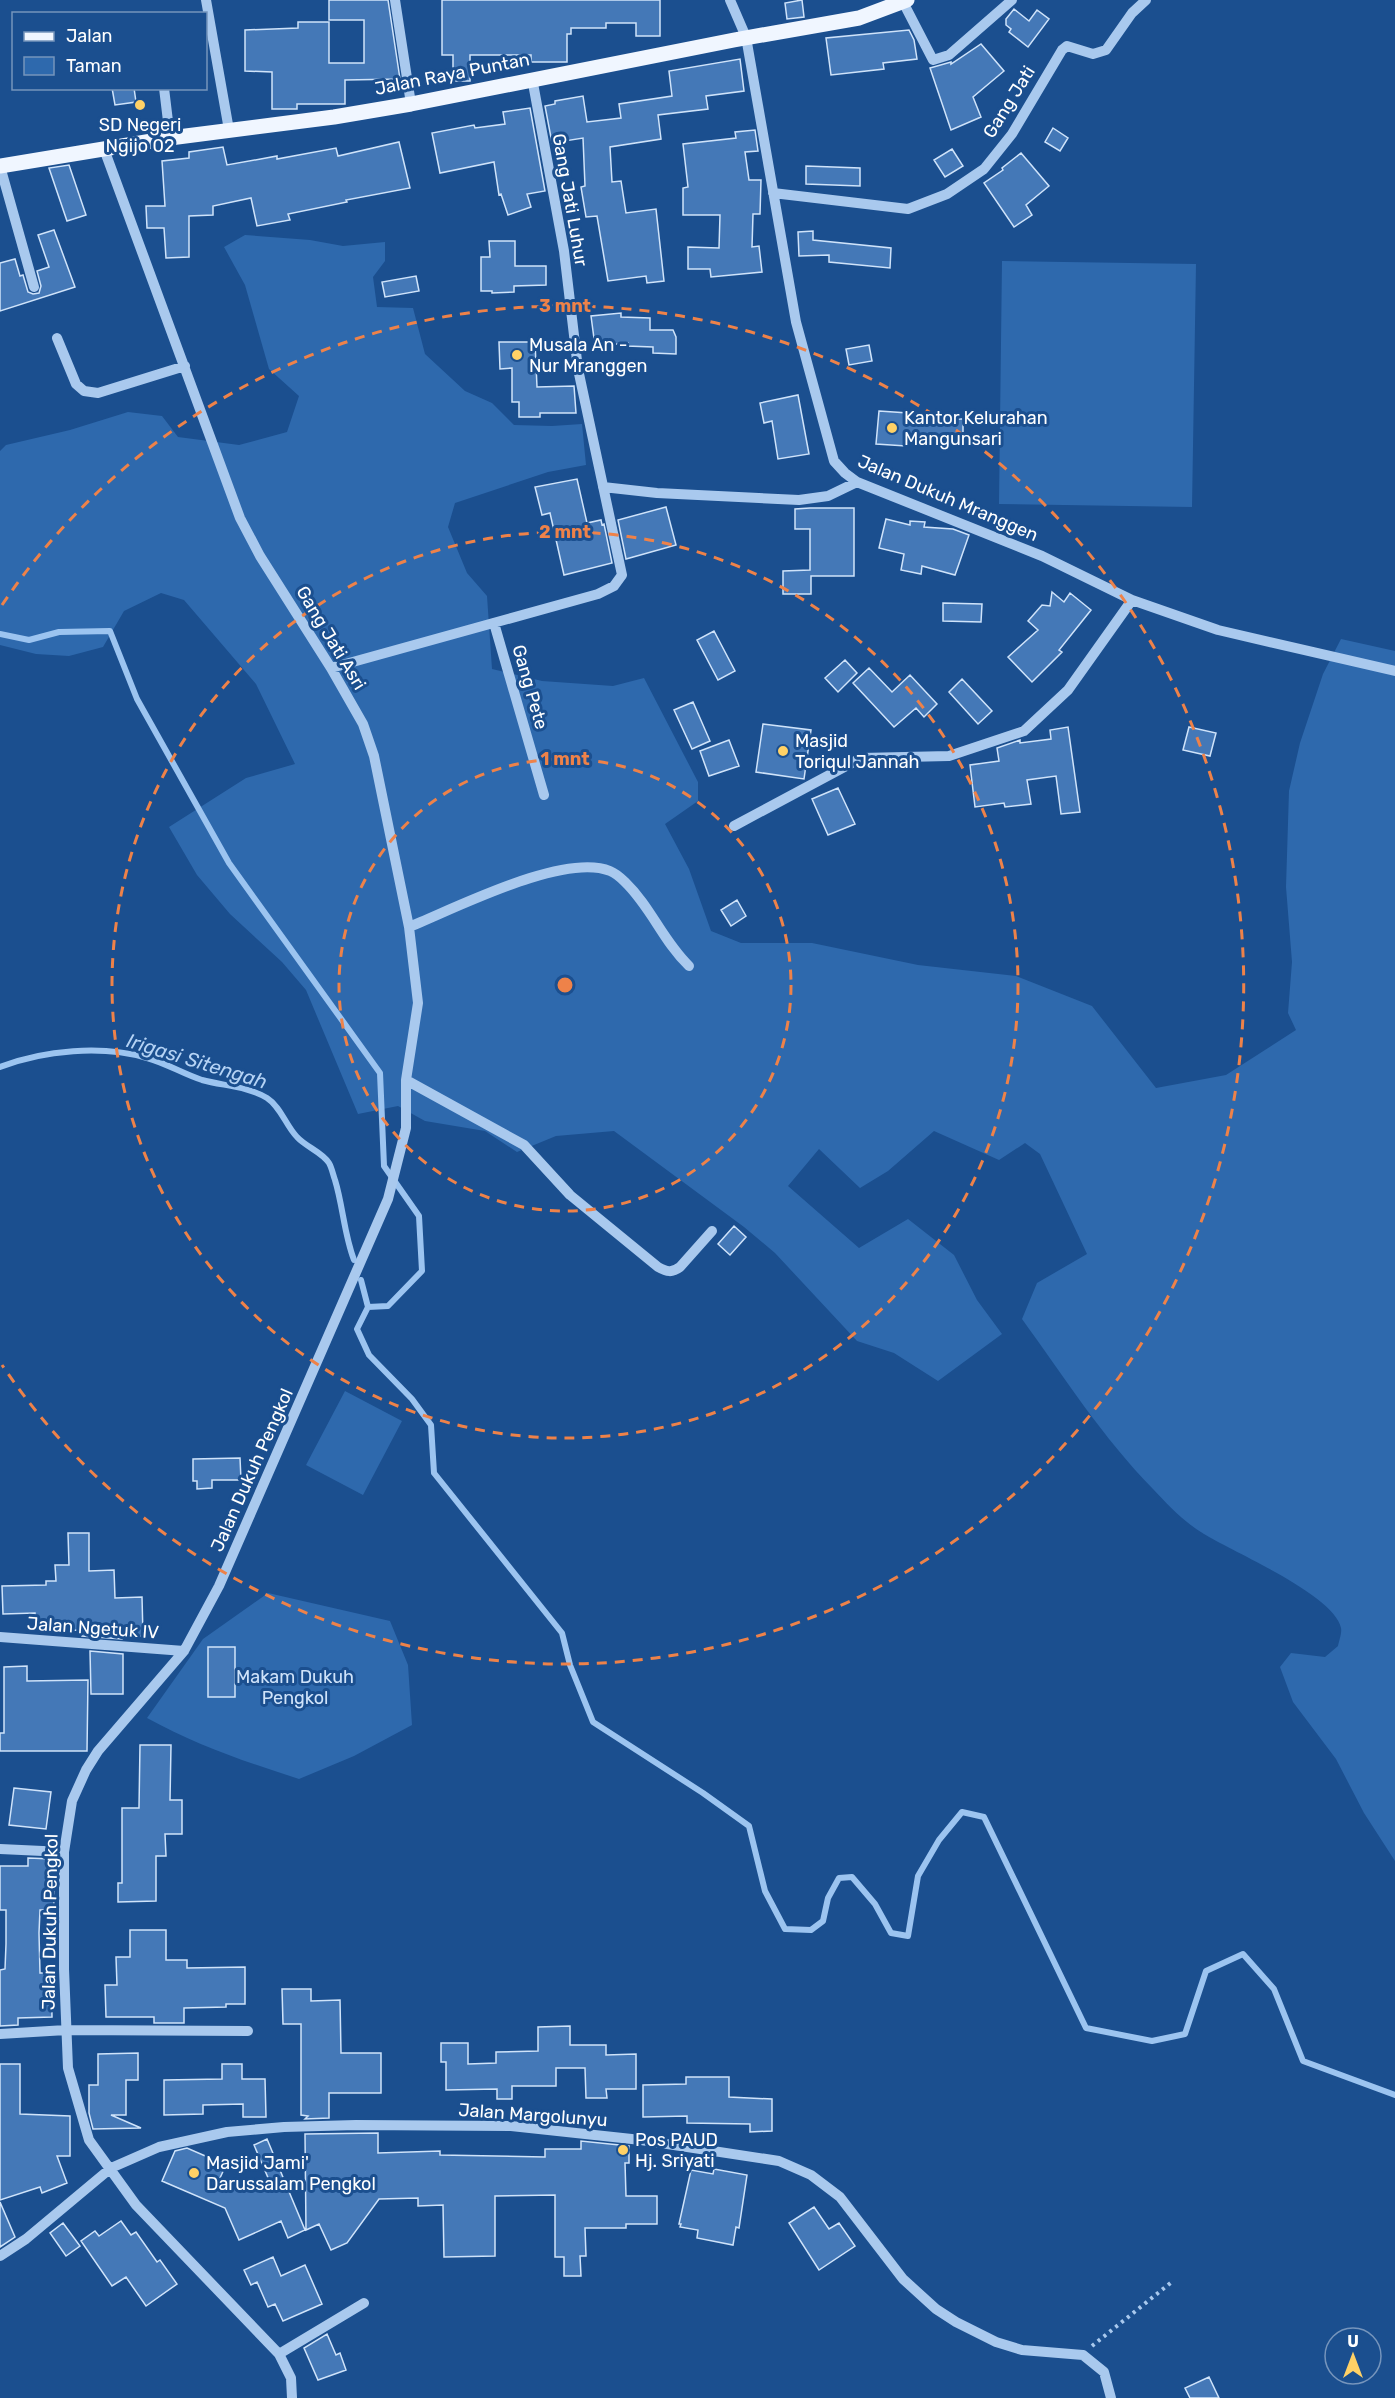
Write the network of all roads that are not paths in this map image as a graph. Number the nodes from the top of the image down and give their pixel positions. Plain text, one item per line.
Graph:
1 (206, 0) edge
2 (395, 0) edge
3 (730, 0) edge
4 (1012, 0) edge
5 (1146, 0) edge
6 (905, 1) edge
7 (746, 37) junction
8 (532, 78) junction
9 (164, 90) edge
10 (411, 104) junction
11 (229, 130) junction
12 (170, 138) junction
13 (104, 149) junction
14 (0, 166) edge
15 (773, 193) junction
16 (34, 287) dead end
17 (57, 338) dead end
18 (185, 366) junction
19 (857, 482) junction
20 (603, 487) junction
21 (1132, 600) junction
22 (494, 623) junction
23 (331, 668) junction
24 (1395, 671) edge
25 (544, 795) dead end
26 (734, 826) dead end
27 (409, 927) junction
28 (689, 966) dead end
29 (406, 1080) junction
30 (396, 1169) joint
31 (712, 1231) dead end
32 (0, 1637) edge
33 (184, 1651) junction
34 (0, 1849) edge
35 (64, 1852) junction
36 (66, 2030) junction
37 (248, 2031) dead end
38 (0, 2034) edge
39 (111, 2168) junction
40 (0, 2256) edge
41 (364, 2303) dead end
42 (279, 2354) junction
43 (292, 2398) edge
44 (1111, 2398) edge

1 - 11 street
2 - 10 street
3 - 7 street, Jalan Dukuh Mranggen
4 - 6 street
5 - 15 street, Gang Jati
6 - 7 main road, Jalan Raya Puntan
7 - 8 main road, Jalan Raya Puntan
7 - 15 street, Jalan Dukuh Mranggen
8 - 10 main road, Jalan Raya Puntan
8 - 20 street, Gang Jati Luhur
9 - 12 street
10 - 11 main road, Jalan Raya Puntan
11 - 12 main road, Jalan Raya Puntan
12 - 13 main road, Jalan Raya Puntan
13 - 14 main road, Jalan Raya Puntan
13 - 18 street, Gang Jati Asri
14 - 16 street
15 - 19 street, Jalan Dukuh Mranggen
17 - 18 street
18 - 23 street, Gang Jati Asri
19 - 20 street
19 - 21 street, Jalan Dukuh Mranggen
20 - 22 street, Gang Jati Luhur
21 - 24 street, Jalan Dukuh Mranggen
21 - 26 street
22 - 23 street
22 - 25 street, Gang Pete
23 - 27 street, Gang Jati Asri
27 - 28 street
27 - 29 street, Gang Jati Asri
29 - 30 street, Gang Jati Asri
29 - 31 street
30 - 33 street, Jalan Dukuh Pengkol
32 - 33 street, Jalan Ngetuk IV
33 - 35 street, Jalan Dukuh Pengkol
34 - 35 street
35 - 36 street, Jalan Dukuh Pengkol
36 - 37 street
36 - 38 street
36 - 39 street, Jalan Dukuh Pengkol
39 - 40 street, Jalan Margolunyu
39 - 42 street, Jalan Dukuh Pengkol
39 - 44 street, Jalan Margolunyu
41 - 42 street
42 - 43 street, Jalan Dukuh Pengkol

